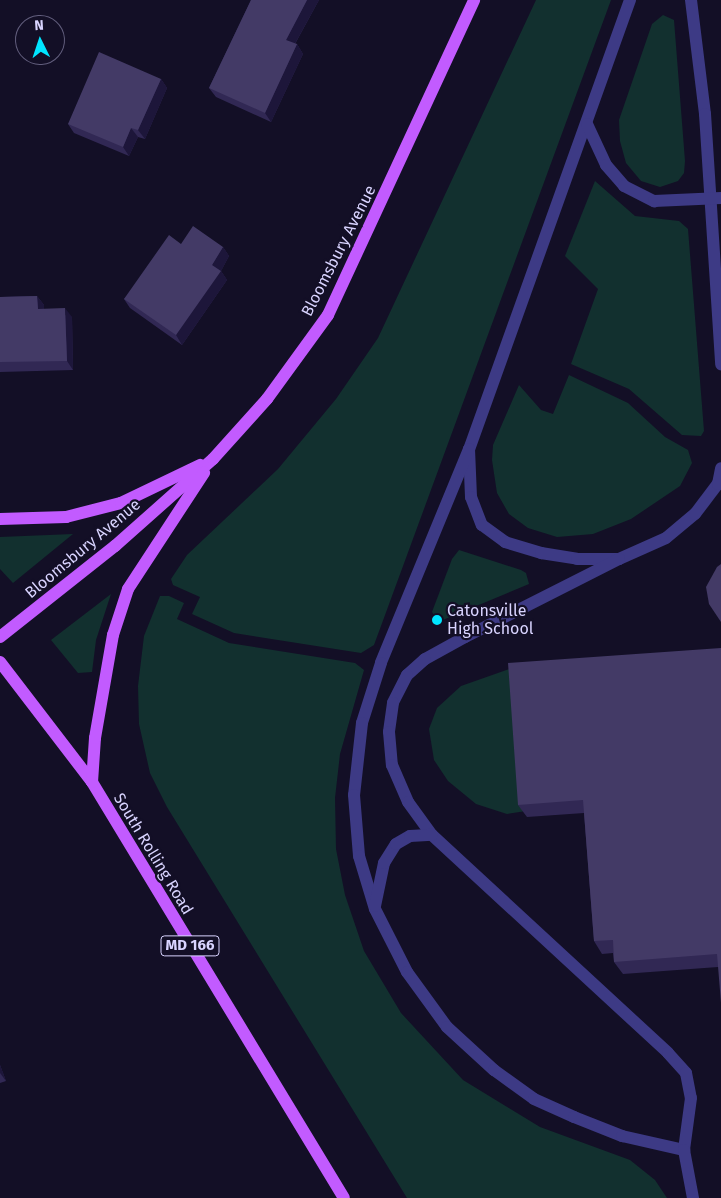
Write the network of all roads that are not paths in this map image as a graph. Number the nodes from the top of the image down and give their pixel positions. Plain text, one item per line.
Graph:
1 (474, 0) edge
2 (630, 0) edge
3 (691, 0) edge
4 (587, 124) junction
5 (715, 199) edge
6 (721, 364) edge
7 (469, 449) junction
8 (213, 459) junction
9 (721, 468) edge
10 (0, 519) edge
11 (619, 559) junction
12 (0, 637) edge
13 (0, 662) edge
14 (92, 782) junction
15 (432, 835) junction
16 (375, 909) junction
17 (684, 1150) junction
18 (344, 1198) edge
19 (693, 1198) edge

1 - 8 main road, Bloomsbury Avenue
2 - 4 lane
3 - 5 lane
4 - 5 lane
4 - 7 lane
5 - 6 lane
7 - 11 lane
7 - 16 lane
8 - 10 main road
8 - 12 main road, Bloomsbury Avenue
8 - 14 main road
9 - 11 lane
11 - 15 lane
13 - 14 main road, South Rolling Road / MD 166
14 - 18 main road, South Rolling Road / MD 166
15 - 16 lane
15 - 17 lane
16 - 17 lane
17 - 19 lane

